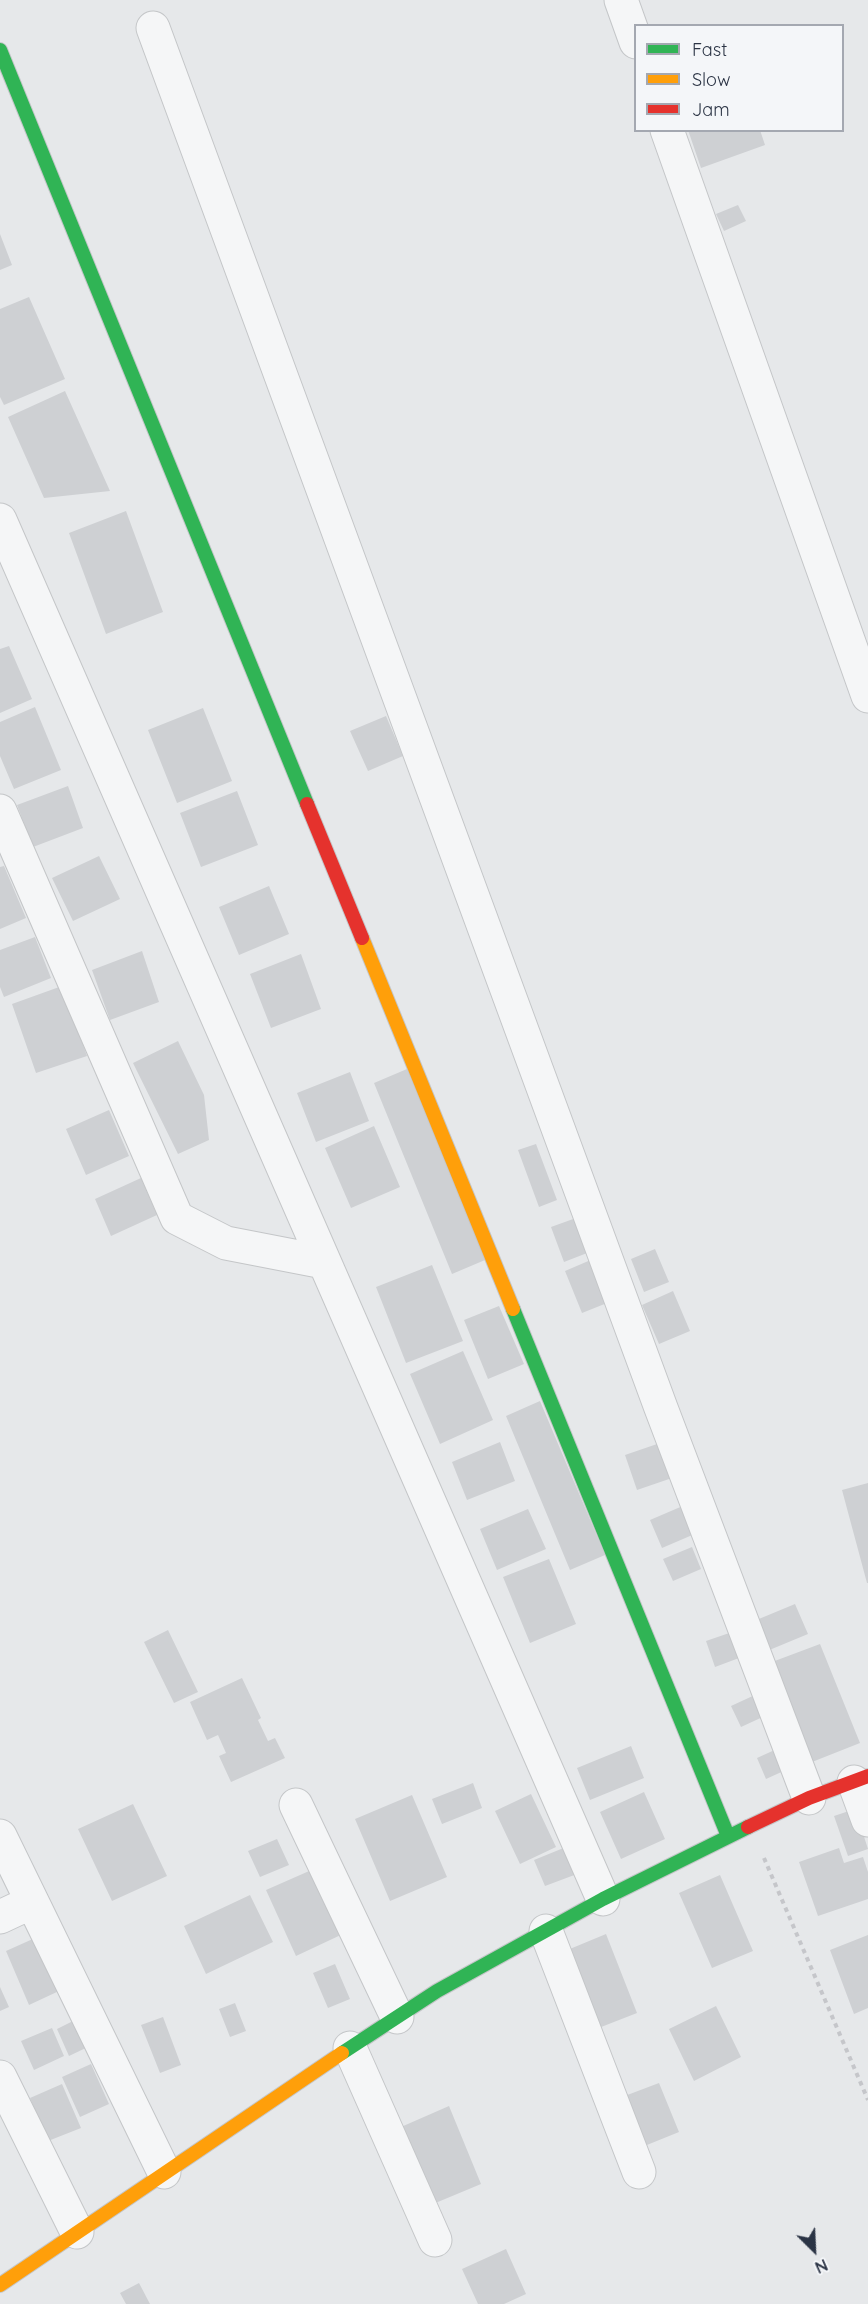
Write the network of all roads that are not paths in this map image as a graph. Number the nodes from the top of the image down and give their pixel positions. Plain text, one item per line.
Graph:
1 (621, 0) edge
2 (153, 28) dead end
3 (634, 36) edge
4 (0, 50) edge
5 (668, 132) edge
6 (0, 520) edge
7 (868, 696) edge
8 (0, 811) edge
9 (324, 1262) junction
10 (861, 1779) edge
11 (809, 1798) junction
12 (296, 1805) dead end
13 (868, 1820) edge
14 (0, 1836) edge
15 (728, 1836) junction
16 (603, 1899) junction
17 (33, 1902) junction
18 (0, 1917) edge
19 (546, 1930) junction
20 (397, 2017) junction
21 (350, 2048) junction
22 (0, 2077) edge
23 (164, 2172) junction
24 (639, 2172) dead end
25 (77, 2232) junction
26 (435, 2240) dead end
27 (0, 2285) edge

1 - 3 street
2 - 11 street
4 - 15 street
5 - 7 street
6 - 9 street
8 - 9 street
9 - 16 street
10 - 11 street
10 - 13 street
11 - 15 street
12 - 20 street
14 - 17 street
15 - 16 street
16 - 19 street
17 - 18 street
17 - 23 street
19 - 20 street
19 - 24 street
20 - 21 street
21 - 23 street
21 - 26 street
22 - 25 street
23 - 25 street
25 - 27 street

